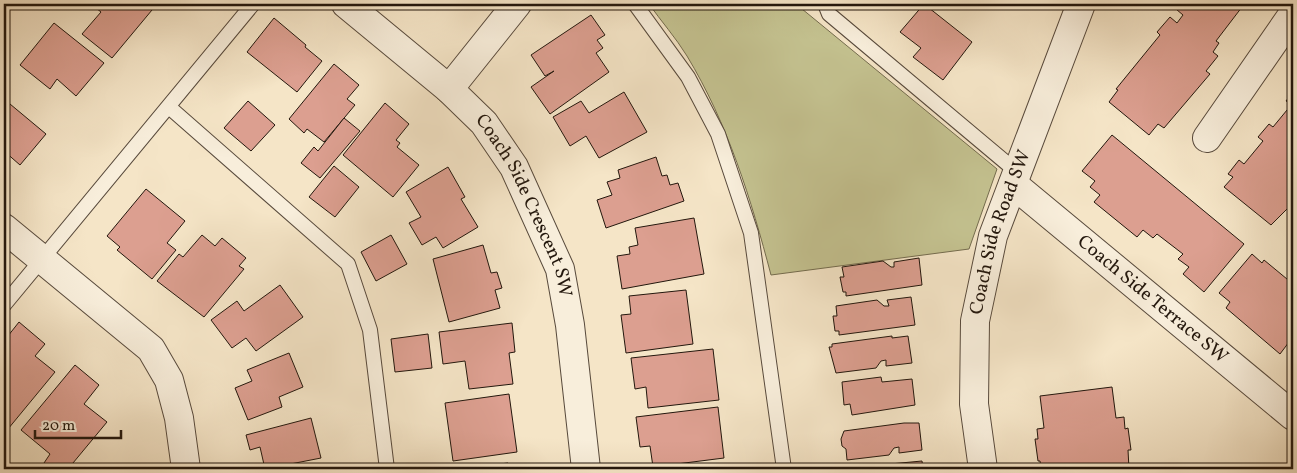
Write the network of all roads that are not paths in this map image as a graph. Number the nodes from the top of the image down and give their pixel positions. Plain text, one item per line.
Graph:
1 (253, 4) edge
2 (346, 4) edge
3 (517, 4) edge
4 (634, 4) edge
5 (825, 4) edge
6 (1081, 4) edge
7 (1293, 14) edge
8 (449, 88) junction
9 (169, 107) junction
10 (1207, 138) dead end
11 (1014, 177) junction
12 (4, 228) edge
13 (40, 259) junction
14 (4, 305) edge
15 (1293, 416) edge
16 (186, 469) edge
17 (387, 469) edge
18 (586, 469) edge
19 (784, 469) edge
20 (983, 469) edge

1 - 9 lane
2 - 8 street, Coach Side Crescent SW
3 - 8 street
4 - 19 lane
5 - 11 lane
6 - 11 street, Coach Side Road SW
7 - 10 street
8 - 18 street, Coach Side Crescent SW
9 - 13 lane
9 - 17 lane
11 - 15 street, Coach Side Terrace SW
11 - 20 street, Coach Side Road SW
12 - 13 street
13 - 14 lane
13 - 16 street

